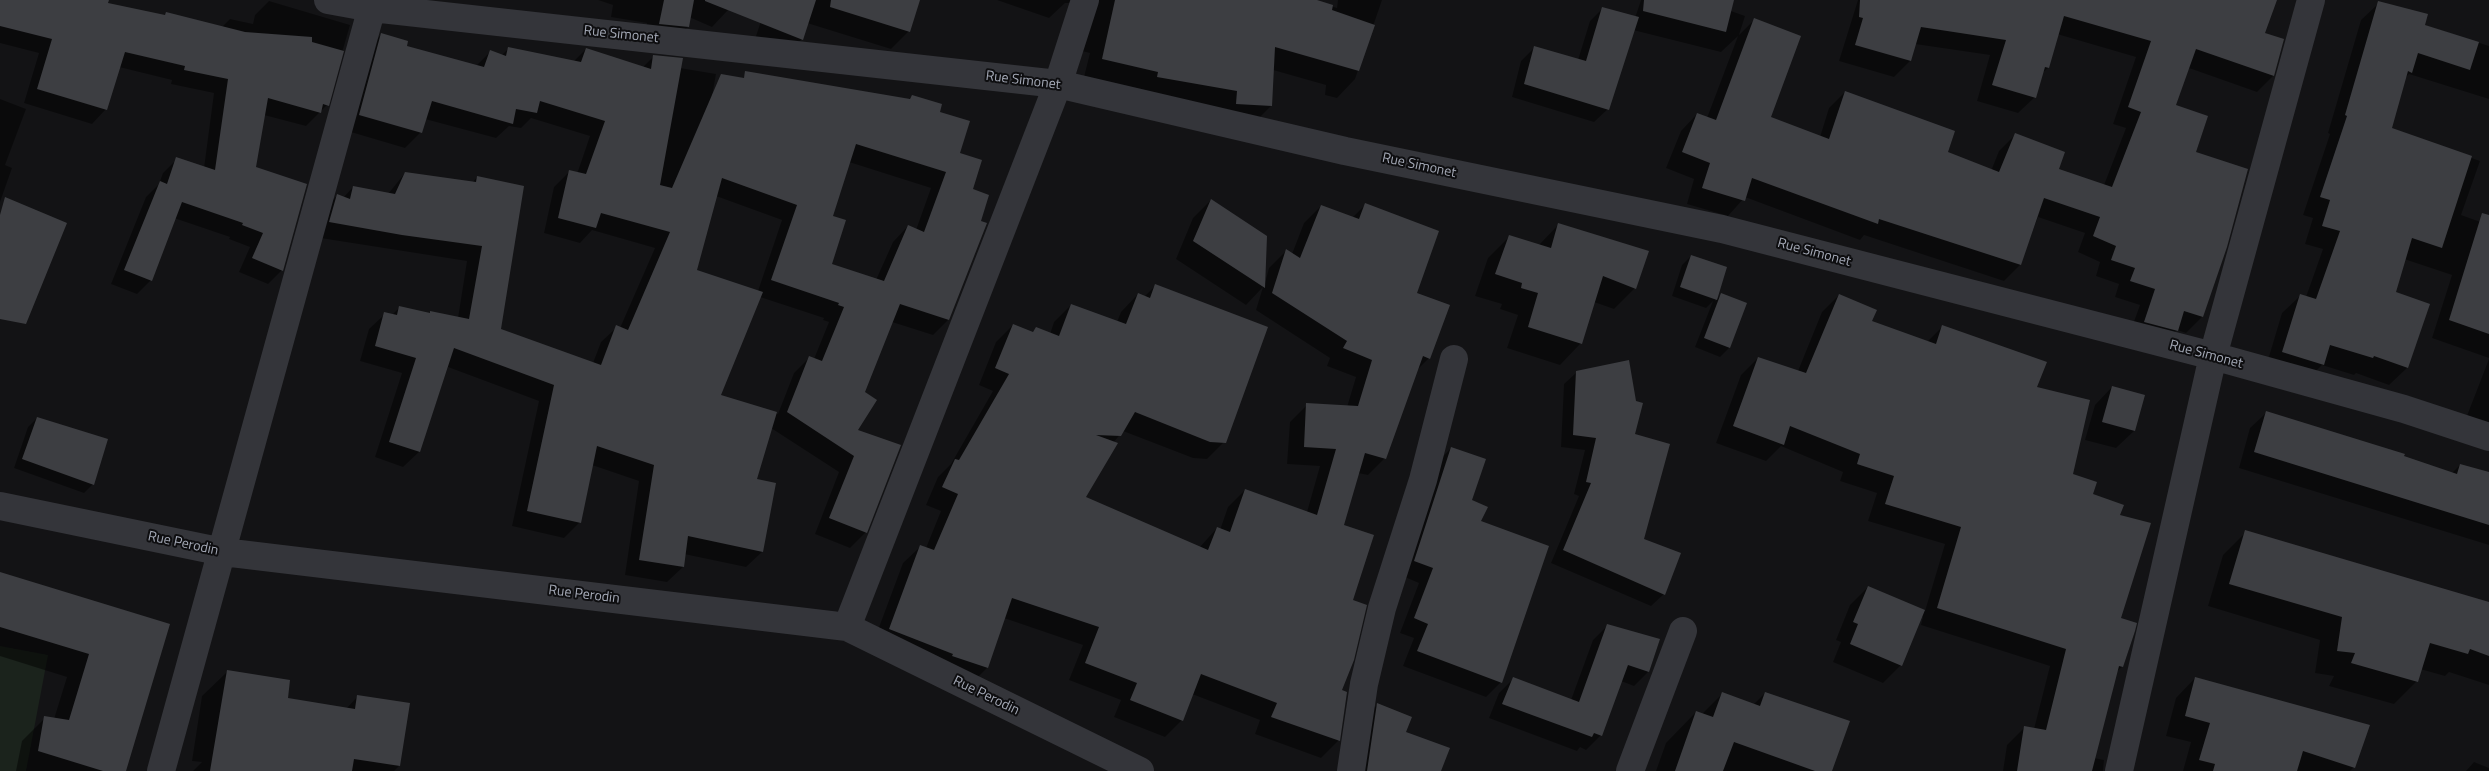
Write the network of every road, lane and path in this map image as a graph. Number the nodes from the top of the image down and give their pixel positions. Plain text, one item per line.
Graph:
1 (328, 0) edge
2 (1085, 0) edge
3 (2311, 0) edge
4 (373, 4) edge
5 (1058, 84) junction
6 (2213, 356) junction
7 (1454, 359) dead end
8 (2489, 437) edge
9 (0, 506) edge
10 (222, 552) junction
11 (847, 627) junction
12 (1683, 631) dead end
13 (161, 771) edge
14 (1140, 771) edge
15 (1351, 771) edge
16 (1630, 771) edge
17 (2119, 771) edge

1 - 4 street, Rue Simonet
2 - 5 street
3 - 6 street
4 - 5 street, Rue Simonet
4 - 10 street
5 - 6 street, Rue Simonet
5 - 11 street
6 - 8 street, Rue Simonet
6 - 17 street
7 - 15 street
9 - 10 street, Rue Perodin
10 - 11 street, Rue Perodin
10 - 13 street
11 - 14 street, Rue Perodin
12 - 16 street

